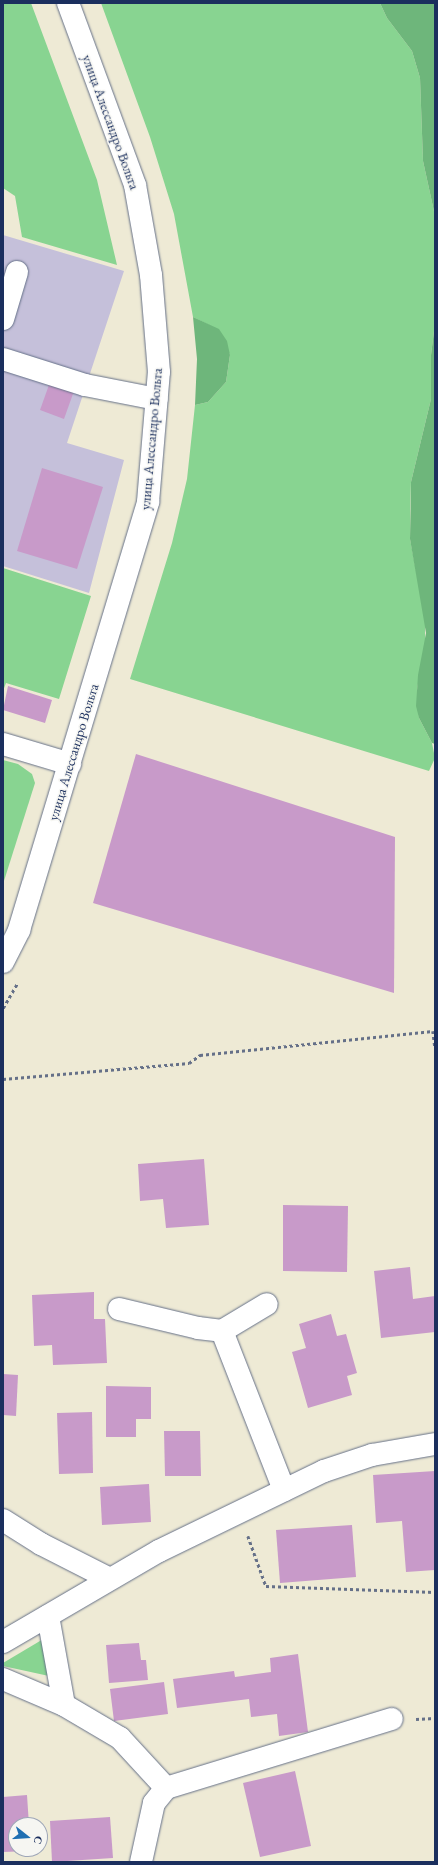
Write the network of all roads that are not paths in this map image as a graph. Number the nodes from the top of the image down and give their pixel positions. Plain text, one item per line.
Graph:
1 (68, 3) edge
2 (17, 272) dead end
3 (3, 319) edge
4 (3, 359) edge
5 (157, 399) junction
6 (3, 744) edge
7 (70, 764) junction
8 (3, 962) edge
9 (267, 1304) dead end
10 (119, 1309) dead end
11 (222, 1331) junction
12 (435, 1444) edge
13 (284, 1490) junction
14 (3, 1520) edge
15 (110, 1579) junction
16 (48, 1616) junction
17 (3, 1642) edge
18 (3, 1679) edge
19 (64, 1705) junction
20 (392, 1719) dead end
21 (166, 1788) junction
22 (141, 1862) edge

1 - 5 street, улица Алессандро Вольта
2 - 3 street
4 - 5 street
5 - 7 street, улица Алессандро Вольта
6 - 7 street
7 - 8 street, улица Алессандро Вольта
9 - 11 street
10 - 11 street
11 - 13 street
12 - 13 street
13 - 15 street
14 - 15 street
15 - 16 street
16 - 17 street
16 - 19 street
18 - 19 street
19 - 21 street
20 - 21 street
21 - 22 street

